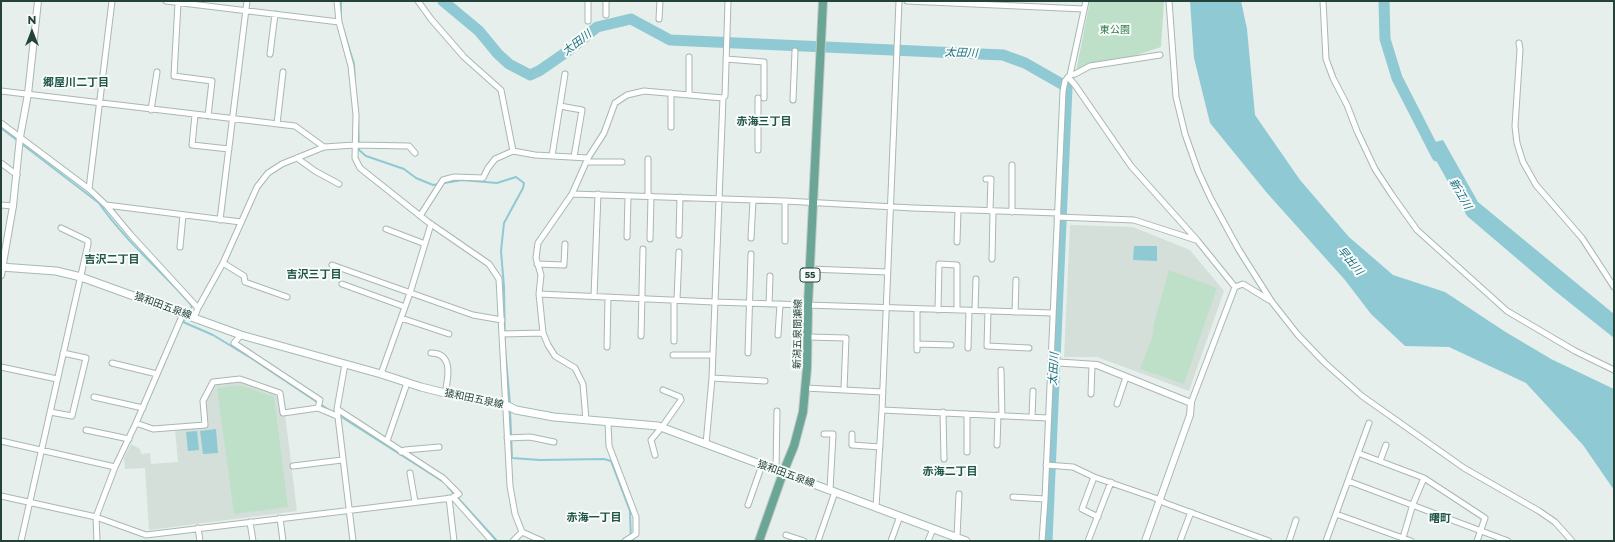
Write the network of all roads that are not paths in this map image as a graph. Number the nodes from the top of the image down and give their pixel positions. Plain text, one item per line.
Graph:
1 (38, 1) edge
2 (112, 1) edge
3 (166, 1) edge
4 (247, 1) edge
5 (337, 1) edge
6 (418, 1) edge
7 (588, 1) edge
8 (606, 1) edge
9 (660, 1) edge
10 (728, 1) edge
11 (823, 1) edge
12 (899, 1) edge
13 (907, 1) edge
14 (1086, 1) edge
15 (1169, 1) edge
16 (1323, 1) edge
17 (178, 3) junction
18 (1084, 9) junction
19 (246, 10) junction
20 (276, 14) junction
21 (606, 15) dead end
22 (660, 19) dead end
23 (588, 21) dead end
24 (339, 22) junction
25 (1519, 44) dead end
26 (795, 51) dead end
27 (270, 54) dead end
28 (1160, 54) dead end
29 (689, 57) dead end
30 (726, 59) junction
31 (157, 72) dead end
32 (283, 72) dead end
33 (565, 74) dead end
34 (1069, 76) junction
35 (1, 91) edge
36 (671, 93) junction
37 (28, 94) junction
38 (689, 95) junction
39 (723, 98) junction
40 (793, 100) dead end
41 (98, 104) junction
42 (560, 106) junction
43 (152, 110) junction
44 (196, 115) junction
45 (208, 116) junction
46 (233, 119) junction
47 (1, 123) edge
48 (277, 124) junction
49 (671, 127) dead end
50 (20, 137) junction
51 (355, 145) junction
52 (324, 147) junction
53 (229, 149) junction
54 (758, 150) dead end
55 (512, 151) junction
56 (415, 153) dead end
57 (552, 156) junction
58 (574, 157) junction
59 (297, 158) junction
60 (648, 159) dead end
61 (587, 160) junction
62 (622, 162) dead end
63 (1, 164) edge
64 (1012, 165) dead end
65 (17, 175) junction
66 (986, 179) dead end
67 (339, 184) dead end
68 (89, 189) junction
69 (572, 194) junction
70 (598, 194) junction
71 (628, 196) junction
72 (649, 196) junction
73 (680, 197) junction
74 (719, 199) junction
75 (753, 200) junction
76 (785, 201) junction
77 (813, 203) junction
78 (1, 205) edge
79 (106, 205) junction
80 (13, 206) junction
81 (890, 207) junction
82 (958, 210) junction
83 (992, 211) junction
84 (1012, 212) junction
85 (183, 215) junction
86 (420, 216) junction
87 (1060, 216) junction
88 (220, 220) junction
89 (241, 222) junction
90 (431, 224) junction
91 (61, 228) dead end
92 (386, 229) dead end
93 (679, 235) dead end
94 (627, 237) dead end
95 (751, 238) dead end
96 (650, 239) dead end
97 (1197, 240) junction
98 (785, 242) dead end
99 (957, 242) dead end
100 (425, 244) junction
101 (565, 244) dead end
102 (180, 247) dead end
103 (643, 249) dead end
104 (679, 252) dead end
105 (751, 254) dead end
106 (992, 259) dead end
107 (223, 263) junction
108 (537, 264) junction
109 (332, 265) dead end
110 (2, 267) edge
111 (810, 269) junction
112 (887, 272) junction
113 (1, 275) edge
114 (770, 276) dead end
115 (81, 277) junction
116 (976, 279) dead end
117 (1016, 280) dead end
118 (342, 284) dead end
119 (1235, 287) junction
120 (1614, 287) edge
121 (410, 293) junction
122 (539, 294) junction
123 (594, 296) junction
124 (287, 297) dead end
125 (608, 297) junction
126 (642, 299) junction
127 (676, 300) junction
128 (714, 302) junction
129 (1272, 302) junction
130 (750, 303) junction
131 (769, 304) junction
132 (780, 304) junction
133 (808, 305) junction
134 (405, 307) junction
135 (886, 307) junction
136 (198, 308) junction
137 (917, 309) junction
138 (938, 310) junction
139 (957, 310) junction
140 (969, 310) junction
141 (975, 310) junction
142 (988, 311) junction
143 (1015, 312) junction
144 (1053, 313) junction
145 (183, 314) junction
146 (194, 318) junction
147 (401, 318) junction
148 (502, 320) junction
149 (543, 333) junction
150 (241, 334) junction
151 (449, 334) dead end
152 (502, 334) junction
153 (778, 335) dead end
154 (641, 336) dead end
155 (808, 337) junction
156 (674, 341) dead end
157 (951, 346) dead end
158 (607, 347) dead end
159 (968, 348) dead end
160 (1029, 348) dead end
161 (63, 352) junction
162 (431, 353) dead end
163 (748, 353) dead end
164 (673, 354) dead end
165 (712, 355) junction
166 (112, 363) dead end
167 (1054, 363) junction
168 (345, 364) junction
169 (1092, 365) junction
170 (1, 367) edge
171 (1002, 370) dead end
172 (1614, 370) edge
173 (157, 374) junction
174 (381, 374) junction
175 (1126, 377) junction
176 (712, 378) junction
177 (57, 380) junction
178 (765, 381) dead end
179 (407, 383) junction
180 (806, 388) junction
181 (663, 390) dead end
182 (844, 390) junction
183 (1034, 391) dead end
184 (883, 392) junction
185 (445, 393) junction
186 (1091, 394) dead end
187 (94, 397) dead end
188 (1191, 403) junction
189 (1117, 404) dead end
190 (506, 405) junction
191 (143, 408) junction
192 (318, 408) junction
193 (337, 409) junction
194 (882, 410) junction
195 (778, 411) dead end
196 (50, 412) junction
197 (943, 412) junction
198 (967, 414) junction
199 (337, 416) junction
200 (1000, 416) junction
201 (1032, 418) junction
202 (1048, 418) junction
203 (586, 420) junction
204 (608, 422) junction
205 (136, 423) junction
206 (1369, 423) dead end
207 (662, 427) junction
208 (86, 430) dead end
209 (824, 434) dead end
210 (852, 434) dead end
211 (507, 438) junction
212 (129, 439) junction
213 (1, 441) edge
214 (387, 441) junction
215 (554, 442) dead end
216 (706, 444) junction
217 (997, 445) dead end
218 (1386, 445) dead end
219 (880, 446) junction
220 (439, 447) dead end
221 (41, 450) junction
222 (401, 452) junction
223 (967, 452) dead end
224 (1358, 453) junction
225 (655, 455) dead end
226 (944, 458) dead end
227 (342, 460) junction
228 (1380, 461) junction
229 (762, 465) junction
230 (1046, 465) junction
231 (293, 466) dead end
232 (115, 468) junction
233 (780, 471) junction
234 (410, 473) dead end
235 (1094, 477) junction
236 (1424, 478) junction
237 (1348, 481) junction
238 (1111, 482) junction
239 (833, 491) junction
240 (959, 494) dead end
241 (1, 496) edge
242 (1013, 497) dead end
243 (451, 498) junction
244 (1045, 499) junction
245 (1161, 500) junction
246 (30, 502) junction
247 (416, 502) junction
248 (1414, 504) junction
249 (748, 505) dead end
250 (876, 507) junction
251 (349, 510) junction
252 (1191, 512) junction
253 (1336, 514) junction
254 (900, 516) junction
255 (96, 517) junction
256 (1098, 517) junction
257 (280, 518) junction
258 (1296, 520) dead end
259 (250, 522) junction
260 (198, 528) junction
261 (933, 529) junction
262 (1481, 531) junction
263 (522, 532) junction
264 (786, 535) dead end
265 (957, 538) junction
266 (1253, 538) edge
267 (1402, 540) edge
268 (21, 541) edge
269 (96, 541) edge
270 (200, 541) edge
271 (253, 541) edge
272 (283, 541) edge
273 (353, 541) edge
274 (454, 541) edge
275 (492, 541) edge
276 (513, 541) edge
277 (542, 541) edge
278 (625, 541) edge
279 (760, 541) edge
280 (804, 541) edge
281 (818, 541) edge
282 (891, 541) edge
283 (928, 541) edge
284 (966, 541) edge
285 (1042, 541) edge
286 (1088, 541) edge
287 (1145, 541) edge
288 (1180, 541) edge
289 (1269, 541) edge
290 (1289, 541) edge
291 (1326, 541) edge
292 (1411, 541) edge
293 (1477, 541) edge
294 (1508, 541) edge
295 (1572, 541) edge

1 - 37 street
2 - 41 street
3 - 17 street
4 - 19 street
5 - 24 street
6 - 55 street
7 - 23 street
8 - 21 street
9 - 22 street
10 - 30 street
11 - 77 main road, 新潟五泉間瀬線 / 55
12 - 81 street
13 - 18 street
14 - 18 street
15 - 129 street
16 - 172 street
17 - 19 street
17 - 45 street
18 - 34 street
19 - 20 street
19 - 46 street
20 - 24 street
20 - 27 street
24 - 51 street
25 - 120 street
26 - 40 street
28 - 34 street
29 - 38 street
30 - 39 street
30 - 54 street
31 - 43 street
32 - 48 street
33 - 42 street
34 - 87 street
34 - 97 street
35 - 37 street
36 - 38 street
36 - 49 street
36 - 61 street
37 - 41 street
37 - 50 street
38 - 39 street
39 - 74 street
41 - 43 street
41 - 68 street
42 - 57 street
42 - 58 street
43 - 44 street
44 - 45 street
44 - 53 street
45 - 46 street
46 - 48 street
46 - 53 street
47 - 50 street
48 - 52 street
50 - 65 street
50 - 68 street
51 - 52 street
51 - 56 street
51 - 86 street
52 - 59 street
53 - 88 street
55 - 57 street
55 - 86 street
57 - 58 street
58 - 61 street
59 - 67 street
59 - 89 street
60 - 72 street
61 - 62 street
61 - 69 street
63 - 65 street
64 - 84 street
65 - 80 street
66 - 83 street
68 - 79 street
69 - 70 street
69 - 108 street
70 - 71 street
70 - 123 street
71 - 72 street
71 - 94 street
72 - 73 street
72 - 96 street
73 - 74 street
73 - 93 street
74 - 75 street
74 - 128 street
75 - 76 street
75 - 95 street
76 - 77 street
76 - 98 street
77 - 81 street
77 - 111 main road, 新潟五泉間瀬線 / 55
78 - 80 street
79 - 85 street
79 - 136 street
80 - 110 street
81 - 82 street
81 - 112 street
82 - 83 street
82 - 99 street
83 - 84 street
83 - 106 street
84 - 87 street
85 - 88 street
85 - 102 street
86 - 90 street
87 - 97 street
87 - 144 street
88 - 89 street
89 - 107 street
90 - 100 street
90 - 148 street
91 - 115 street
92 - 100 street
97 - 119 street
100 - 121 street
101 - 108 street
103 - 126 street
104 - 127 street
105 - 130 street
107 - 124 street
107 - 136 street
108 - 122 street
109 - 121 street
110 - 113 street
110 - 115 main road, 猿和田五泉線
111 - 112 street
111 - 133 main road, 新潟五泉間瀬線 / 55
112 - 135 street
114 - 131 street
115 - 145 main road, 猿和田五泉線
115 - 161 street
116 - 141 street
117 - 143 street
118 - 134 street
119 - 129 street
119 - 188 street
121 - 134 street
121 - 148 street
122 - 123 street
122 - 149 street
123 - 125 street
125 - 126 street
125 - 158 street
126 - 127 street
126 - 154 street
127 - 128 street
127 - 156 street
128 - 130 street
128 - 165 street
129 - 295 street
130 - 131 street
130 - 163 street
131 - 132 street
132 - 133 street
132 - 153 street
133 - 135 street
133 - 155 main road, 新潟五泉間瀬線 / 55
134 - 147 street
135 - 137 street
135 - 184 street
136 - 146 street
137 - 138 street
137 - 157 street
138 - 139 street
138 - 139 street
139 - 140 street
140 - 141 street
140 - 159 street
141 - 142 street
142 - 143 street
142 - 160 street
143 - 144 street
144 - 167 street
145 - 146 main road, 猿和田五泉線
145 - 173 street
146 - 150 main road, 猿和田五泉線
147 - 151 street
147 - 174 street
148 - 152 street
149 - 152 street
149 - 203 street
150 - 168 main road, 猿和田五泉線
150 - 192 street
152 - 190 street
155 - 180 main road, 新潟五泉間瀬線 / 55
155 - 182 street
161 - 177 street
161 - 196 street
162 - 185 street
164 - 165 street
165 - 176 street
166 - 173 street
167 - 169 street
167 - 202 street
168 - 174 main road, 猿和田五泉線
168 - 193 street
169 - 175 street
169 - 186 street
170 - 177 street
171 - 200 street
173 - 191 street
174 - 179 main road, 猿和田五泉線
175 - 188 street
175 - 189 street
176 - 178 street
176 - 216 street
177 - 196 street
179 - 185 main road, 猿和田五泉線
179 - 214 street
180 - 182 street
180 - 233 main road, 新潟五泉間瀬線 / 55
181 - 207 street
182 - 184 street
183 - 201 street
184 - 194 street
185 - 190 main road, 猿和田五泉線
187 - 191 street
188 - 245 street
190 - 203 main road, 猿和田五泉線
190 - 211 street
191 - 205 street
192 - 199 street
192 - 205 street
193 - 199 street
193 - 214 street
194 - 197 street
194 - 219 street
195 - 233 street
196 - 221 street
197 - 198 street
197 - 226 street
198 - 200 street
198 - 223 street
199 - 227 street
200 - 201 street
200 - 217 street
201 - 202 street
202 - 230 street
203 - 204 main road, 猿和田五泉線
204 - 207 main road, 猿和田五泉線
204 - 278 street
205 - 212 street
206 - 224 street
207 - 216 main road, 猿和田五泉線
207 - 225 street
208 - 212 street
209 - 239 street
210 - 219 street
211 - 215 street
211 - 263 street
212 - 232 street
213 - 221 street
214 - 222 street
216 - 229 main road, 猿和田五泉線
218 - 228 street
219 - 250 street
220 - 222 street
221 - 232 street
221 - 246 street
222 - 243 street
224 - 228 street
224 - 237 street
227 - 231 street
227 - 251 street
228 - 236 street
229 - 233 main road, 猿和田五泉線
229 - 249 street
230 - 235 street
230 - 244 street
232 - 255 street
233 - 239 main road, 猿和田五泉線
233 - 279 main road, 新潟五泉間瀬線 / 55
234 - 247 street
235 - 238 street
235 - 256 street
236 - 248 street
236 - 262 street
237 - 248 street
237 - 253 street
238 - 245 street
238 - 256 street
239 - 250 main road, 猿和田五泉線
239 - 281 street
240 - 265 street
241 - 246 street
242 - 244 street
243 - 247 street
243 - 274 street
243 - 275 street
244 - 285 street
245 - 252 street
245 - 287 street
246 - 255 street
246 - 268 street
247 - 251 street
248 - 262 street
248 - 267 street
250 - 254 main road, 猿和田五泉線
251 - 257 street
251 - 273 street
252 - 266 street
252 - 288 street
253 - 267 street
253 - 291 street
254 - 261 main road, 猿和田五泉線
254 - 282 street
255 - 260 street
255 - 269 street
256 - 286 street
257 - 259 street
257 - 272 street
258 - 290 street
259 - 260 street
259 - 271 street
260 - 270 street
261 - 265 main road, 猿和田五泉線
261 - 283 street
262 - 293 street
262 - 294 street
263 - 276 street
263 - 277 street
264 - 280 street
265 - 284 main road, 猿和田五泉線
266 - 289 street
267 - 292 street

